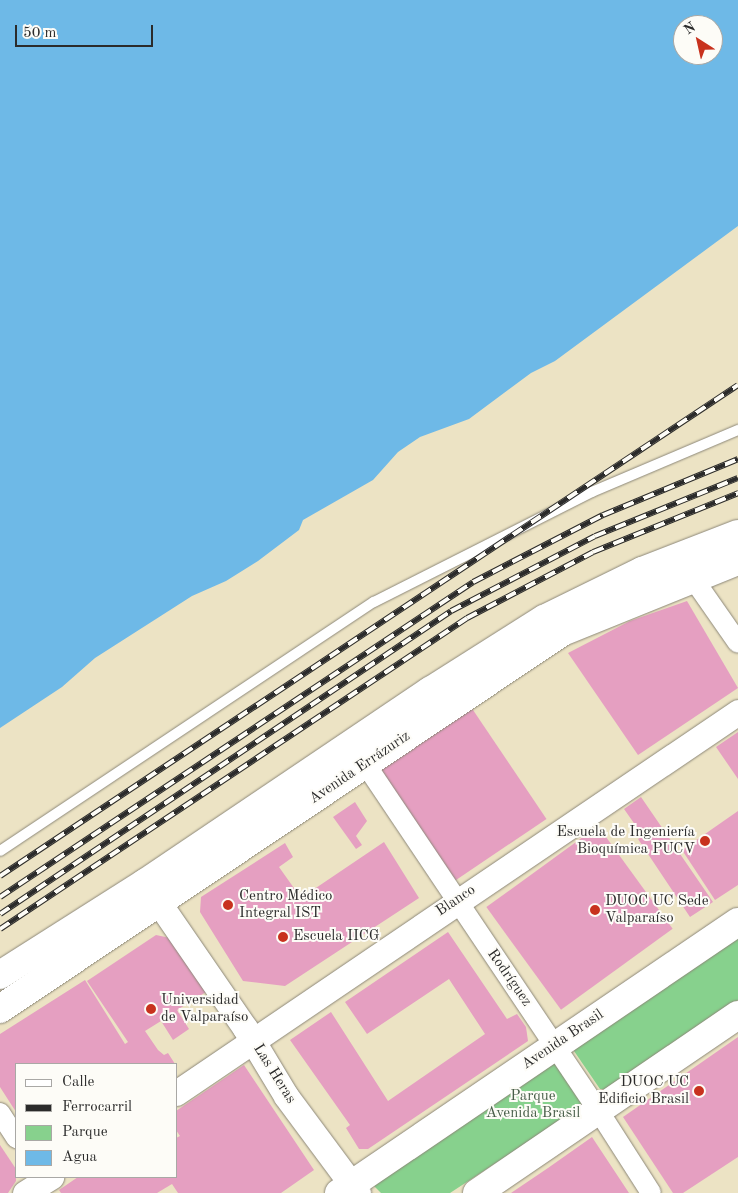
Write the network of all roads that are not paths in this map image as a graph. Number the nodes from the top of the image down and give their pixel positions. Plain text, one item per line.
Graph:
1 (738, 430) edge
2 (738, 534) edge
3 (738, 561) edge
4 (692, 577) junction
5 (738, 643) edge
6 (738, 712) edge
7 (366, 765) junction
8 (0, 851) edge
9 (456, 902) junction
10 (160, 903) junction
11 (738, 922) edge
12 (0, 975) edge
13 (0, 1009) edge
14 (738, 1016) edge
15 (254, 1042) junction
16 (555, 1045) junction
17 (178, 1092) edge
18 (598, 1110) junction
19 (0, 1113) edge
20 (15, 1136) edge
21 (349, 1190) edge
22 (476, 1193) edge
23 (651, 1193) edge

1 - 8 lane
2 - 12 main road, Avenida Errázuriz
3 - 4 main road, Avenida Errázuriz
4 - 5 street
4 - 7 main road, Avenida Errázuriz
6 - 9 street, Blanco
7 - 9 street, Rodríguez
7 - 10 main road, Avenida Errázuriz
9 - 15 street, Blanco
9 - 16 street, Rodríguez
10 - 13 main road, Avenida Errázuriz
10 - 15 street, Las Heras
11 - 16 main road, Avenida Brasil
14 - 18 main road
15 - 17 street, Blanco
15 - 21 street, Las Heras
16 - 18 street, Rodríguez
16 - 21 main road, Avenida Brasil
18 - 22 main road
18 - 23 street, Rodríguez
19 - 20 street

